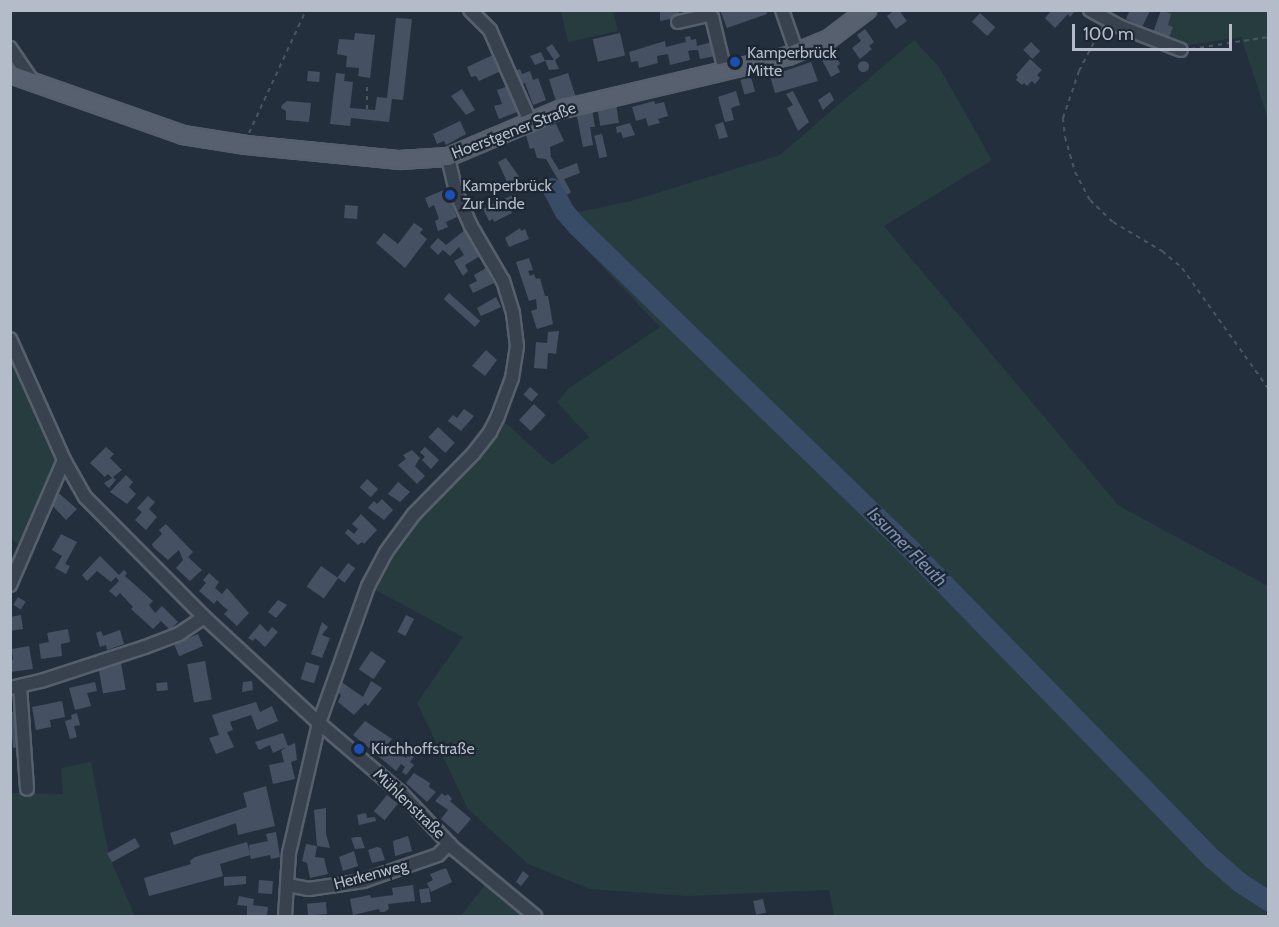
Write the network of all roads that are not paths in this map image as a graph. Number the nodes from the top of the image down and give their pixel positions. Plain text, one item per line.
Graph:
1 (470, 10) edge
2 (782, 10) edge
3 (867, 10) edge
4 (1090, 10) edge
5 (678, 22) dead end
6 (10, 48) edge
7 (1181, 50) road end
8 (797, 53) junction
9 (725, 70) junction
10 (10, 74) edge
11 (33, 82) junction
12 (530, 122) junction
13 (448, 157) junction
14 (10, 339) edge
15 (64, 460) junction
16 (10, 585) edge
17 (204, 617) junction
18 (15, 687) edge
19 (319, 723) junction
20 (27, 789) dead end
21 (449, 844) junction
22 (288, 885) junction
23 (285, 916) edge
24 (536, 916) edge

1 - 12 street
2 - 8 street
3 - 8 main road, Hoerstgener Straße
4 - 7 street
5 - 9 street
6 - 11 street
8 - 9 main road, Hoerstgener Straße
9 - 12 main road, Hoerstgener Straße
10 - 11 main road, Hoerstgener Straße
11 - 13 main road, Hoerstgener Straße
12 - 13 main road, Hoerstgener Straße
13 - 19 street
14 - 15 street, Mühlenstraße
15 - 16 street
15 - 17 street, Mühlenstraße
17 - 18 street
17 - 19 street, Mühlenstraße
18 - 20 street
19 - 21 street, Mühlenstraße
19 - 22 street
21 - 22 street, Herkenweg
21 - 24 street, Mühlenstraße
22 - 23 street

